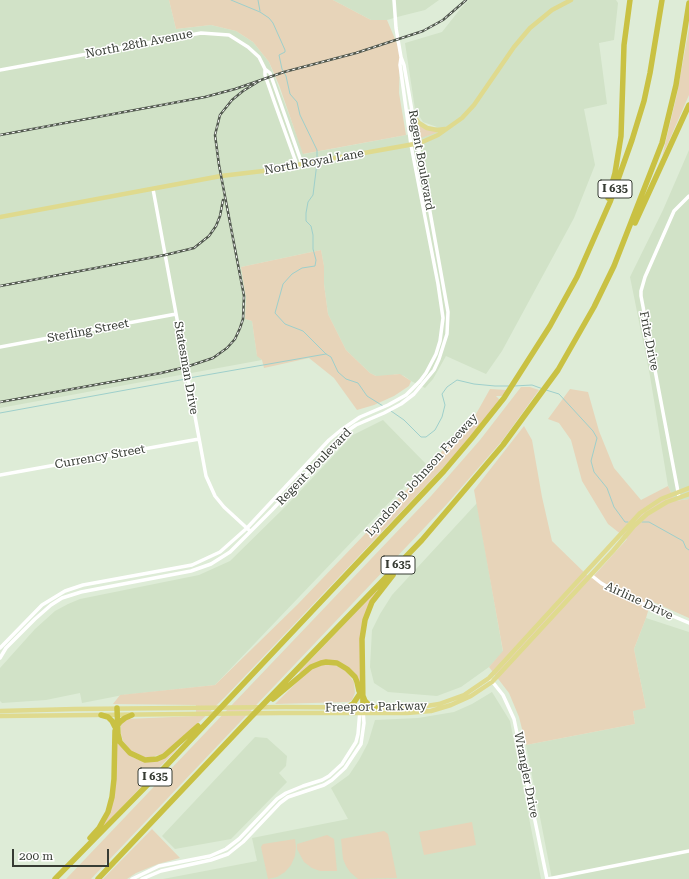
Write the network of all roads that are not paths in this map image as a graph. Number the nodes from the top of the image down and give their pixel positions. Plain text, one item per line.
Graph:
1 (394, 0) edge
2 (571, 0) edge
3 (630, 0) edge
4 (662, 0) edge
5 (689, 3) edge
6 (401, 56) junction
7 (266, 69) junction
8 (0, 70) edge
9 (279, 99) junction
10 (274, 102) junction
11 (689, 105) edge
12 (413, 115) junction
13 (448, 129) junction
14 (418, 143) junction
15 (411, 145) junction
16 (299, 165) junction
17 (153, 189) junction
18 (689, 196) edge
19 (0, 218) edge
20 (591, 247) junction
21 (614, 266) junction
22 (176, 314) junction
23 (0, 348) edge
24 (418, 384) junction
25 (421, 387) junction
26 (407, 396) junction
27 (199, 438) junction
28 (0, 475) edge
29 (290, 483) junction
30 (294, 487) junction
31 (689, 488) edge
32 (678, 494) junction
33 (689, 494) edge
34 (247, 528) junction
35 (250, 532) junction
36 (422, 540) junction
37 (618, 540) junction
38 (589, 572) junction
39 (689, 623) edge
40 (0, 648) edge
41 (0, 658) edge
42 (247, 679) junction
43 (491, 680) junction
44 (361, 695) junction
45 (347, 707) junction
46 (375, 707) junction
47 (435, 708) junction
48 (0, 709) edge
49 (361, 710) junction
50 (116, 712) junction
51 (101, 715) junction
52 (132, 715) junction
53 (0, 716) edge
54 (251, 717) junction
55 (116, 727) junction
56 (286, 793) junction
57 (288, 797) junction
58 (255, 822) junction
59 (259, 825) junction
60 (689, 851) edge
61 (60, 874) junction
62 (55, 879) edge
63 (98, 879) edge
64 (132, 879) edge
65 (142, 879) edge
66 (547, 879) edge

1 - 6 street, Regent Boulevard
2 - 13 main road, North Royal Lane
3 - 20 highway
4 - 20 highway, Lyndon B Johnson Freeway / I 635
5 - 21 highway, I 635
6 - 12 street, Regent Boulevard
6 - 15 street, Regent Boulevard
7 - 8 street, North 28th Avenue
7 - 9 street, North 28th Avenue
7 - 10 street
9 - 10 street
9 - 16 street, North 28th Avenue
10 - 16 street
11 - 21 highway
12 - 13 main road
12 - 14 street, Regent Boulevard
13 - 14 main road, North Royal Lane
14 - 15 main road, North Royal Lane
14 - 25 street, Regent Boulevard
15 - 16 main road, North Royal Lane
15 - 24 street, Regent Boulevard
16 - 17 main road, North Royal Lane
17 - 19 main road, North Royal Lane
17 - 22 street, Statesman Drive
18 - 32 street, Fritz Drive
20 - 42 highway, Lyndon B Johnson Freeway / I 635
21 - 36 highway, I 635
22 - 23 street, Sterling Street
22 - 27 street, Statesman Drive
24 - 25 street
24 - 26 street, Regent Boulevard
25 - 26 street, Regent Boulevard
26 - 29 street, Regent Boulevard
26 - 30 street, Regent Boulevard
27 - 28 street, Currency Street
27 - 34 street, Statesman Drive
29 - 30 street
29 - 34 street, Regent Boulevard
30 - 35 street, Regent Boulevard
31 - 32 main road, Freeport Parkway
32 - 33 main road, Freeport Parkway
32 - 37 main road, Freeport Parkway
32 - 37 main road, Freeport Parkway
34 - 35 street, Statesman Drive
34 - 40 street, Regent Boulevard
35 - 41 street, Regent Boulevard
36 - 44 highway
36 - 54 highway, I 635
37 - 38 main road, Freeport Parkway
38 - 39 street, Airline Drive
38 - 43 main road, Freeport Parkway
42 - 55 highway
42 - 61 highway, Lyndon B Johnson Freeway / I 635
43 - 47 main road, Freeport Parkway
43 - 66 street, Wrangler Drive
44 - 45 highway
44 - 46 highway
44 - 49 highway
44 - 54 highway
45 - 49 main road, Freeport Parkway
45 - 50 main road, Freeport Parkway
46 - 47 main road, Freeport Parkway
46 - 49 main road, Freeport Parkway
47 - 49 main road, Freeport Parkway
48 - 50 main road, Freeport Parkway
49 - 52 main road, Freeport Parkway
49 - 56 street
49 - 57 street
50 - 51 main road, Freeport Parkway
50 - 52 main road, Freeport Parkway
50 - 55 highway
51 - 53 main road, Freeport Parkway
51 - 55 highway
52 - 55 highway
54 - 63 highway, I 635
55 - 61 highway
56 - 57 street
56 - 58 street
57 - 59 street
58 - 59 street
58 - 64 street
59 - 65 street
60 - 66 street
61 - 62 highway, Lyndon B Johnson Freeway / I 635

